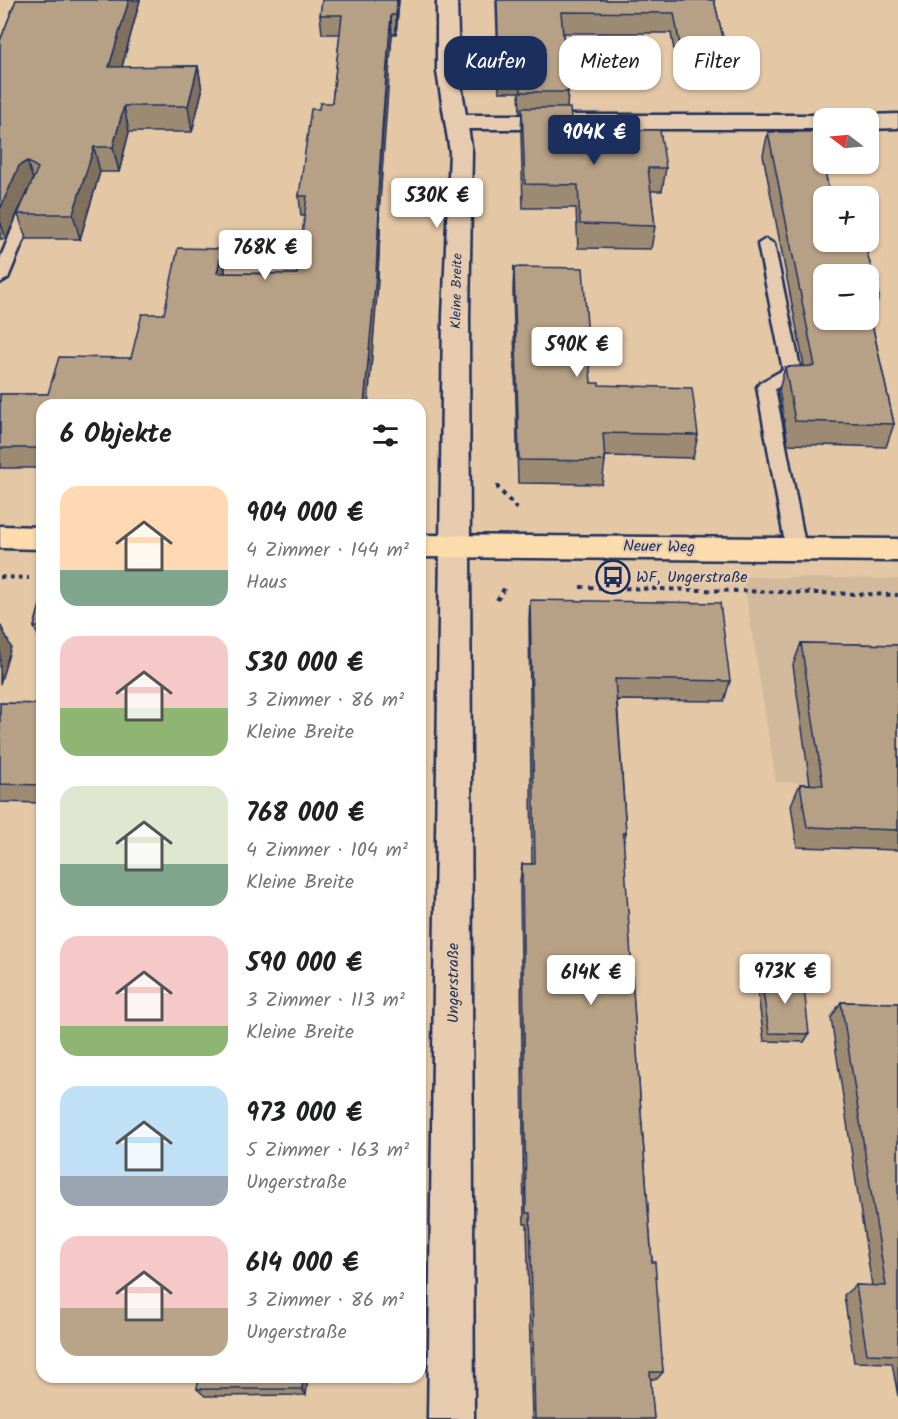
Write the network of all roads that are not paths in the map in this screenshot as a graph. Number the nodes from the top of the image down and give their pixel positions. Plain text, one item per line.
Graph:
1 (447, 0) edge
2 (898, 121) edge
3 (457, 122) junction
4 (813, 122) edge
5 (879, 122) edge
6 (36, 192) edge
7 (766, 244) dead end
8 (0, 278) edge
9 (0, 537) edge
10 (36, 538) edge
11 (437, 546) edge
12 (796, 549) junction
13 (898, 550) edge
14 (451, 1419) edge

1 - 3 street, Kleine Breite
2 - 5 street
3 - 4 street
3 - 11 street, Kleine Breite
6 - 8 lane
7 - 12 lane
9 - 10 main road
11 - 12 main road, Neuer Weg
11 - 14 street, Ungerstraße
12 - 13 main road, Neuer Weg

